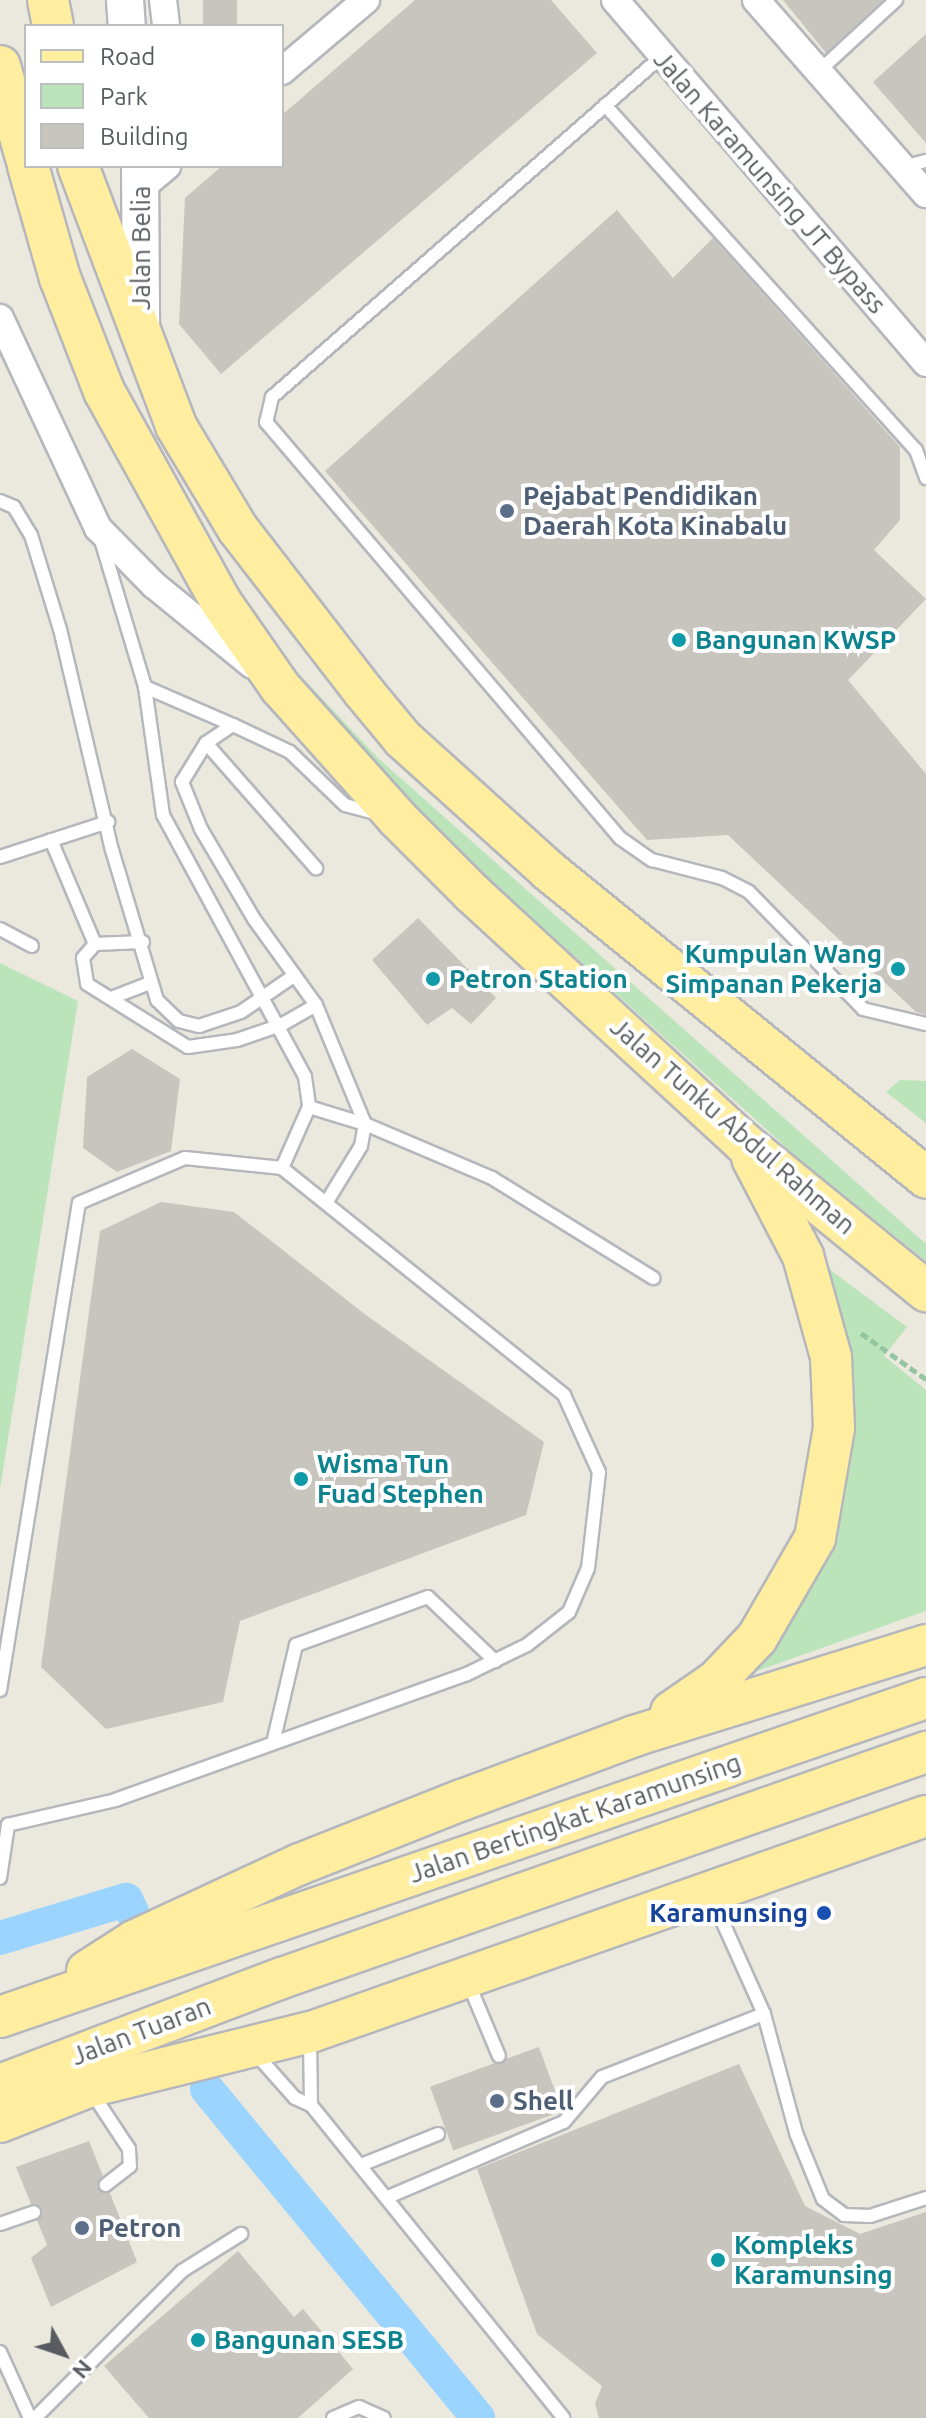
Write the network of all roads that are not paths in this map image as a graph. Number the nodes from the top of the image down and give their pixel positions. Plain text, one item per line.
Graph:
1 (48, 0) edge
2 (125, 0) edge
3 (163, 0) edge
4 (366, 0) edge
5 (615, 0) edge
6 (756, 0) edge
7 (896, 0) edge
8 (53, 24) edge
9 (127, 24) edge
10 (166, 24) edge
11 (662, 56) junction
12 (0, 66) edge
13 (284, 69) edge
14 (819, 71) junction
15 (605, 105) junction
16 (24, 151) edge
17 (914, 164) edge
18 (29, 168) edge
19 (79, 168) edge
20 (150, 173) edge
21 (926, 194) edge
22 (0, 318) edge
23 (141, 330) junction
24 (926, 363) edge
25 (926, 478) edge
26 (0, 501) edge
27 (98, 528) junction
28 (145, 687) junction
29 (280, 687) junction
30 (233, 725) junction
31 (206, 743) junction
32 (397, 818) junction
33 (108, 822) junction
34 (51, 840) junction
35 (0, 857) edge
36 (316, 868) dead end
37 (0, 929) edge
38 (143, 942) junction
39 (95, 944) junction
40 (32, 946) dead end
41 (295, 975) junction
42 (148, 984) junction
43 (264, 995) junction
44 (111, 998) junction
45 (316, 1005) junction
46 (926, 1024) edge
47 (281, 1025) junction
48 (309, 1107) junction
49 (365, 1124) junction
50 (744, 1143) junction
51 (282, 1168) junction
52 (926, 1177) edge
53 (326, 1203) junction
54 (653, 1278) dead end
55 (926, 1291) edge
56 (926, 1645) edge
57 (495, 1661) junction
58 (0, 1690) edge
59 (926, 1698) edge
60 (634, 1736) junction
61 (273, 1743) junction
62 (926, 1752) edge
63 (926, 1816) edge
64 (4, 1822) edge
65 (0, 1878) edge
66 (710, 1895) junction
67 (282, 1978) joint
68 (466, 1979) junction
69 (16, 2011) edge
70 (764, 2014) junction
71 (311, 2032) junction
72 (251, 2048) junction
73 (499, 2056) dead end
74 (0, 2085) edge
75 (88, 2087) junction
76 (311, 2105) junction
77 (0, 2122) edge
78 (438, 2134) dead end
79 (361, 2165) junction
80 (106, 2185) dead end
81 (388, 2197) junction
82 (926, 2198) edge
83 (34, 2212) dead end
84 (0, 2224) edge
85 (241, 2234) dead end
86 (0, 2352) edge
87 (33, 2418) edge
88 (333, 2418) edge
89 (384, 2418) edge
90 (564, 2418) edge

1 - 8 main road
2 - 9 street
3 - 10 street
4 - 13 street
5 - 11 street, Jalan Karamunsing JT Bypass
6 - 14 street
7 - 14 lane
11 - 15 lane
11 - 24 street, Jalan Karamunsing JT Bypass
12 - 16 main road
14 - 17 street
15 - 25 lane
15 - 46 lane
17 - 21 street
18 - 29 main road, Jalan Tunku Abdul Rahman
19 - 23 main road
20 - 23 street, Jalan Belia
22 - 27 street
23 - 52 main road
26 - 33 lane
27 - 28 lane
27 - 29 street
28 - 30 lane
28 - 43 lane
29 - 32 main road, Jalan Tunku Abdul Rahman
30 - 31 lane
30 - 32 lane
31 - 36 lane
31 - 41 lane
32 - 50 main road, Jalan Tunku Abdul Rahman
33 - 34 lane
33 - 38 lane
34 - 35 lane
34 - 39 lane
37 - 40 lane
38 - 39 lane
38 - 42 lane
39 - 44 lane
41 - 43 lane
41 - 45 lane
42 - 43 lane
42 - 44 lane
43 - 47 lane
44 - 47 lane
45 - 47 lane
45 - 49 lane
47 - 48 lane
48 - 49 lane
48 - 51 lane
49 - 53 lane
49 - 54 lane
50 - 55 main road, Jalan Tunku Abdul Rahman
50 - 60 main road
51 - 53 lane
51 - 58 lane
53 - 57 lane
56 - 60 main road
57 - 61 lane
57 - 61 lane
59 - 69 main road, Jalan Bertingkat Karamunsing
60 - 69 main road
61 - 64 lane
62 - 67 main road, Jalan Bertingkat Karamunsing
63 - 66 main road
64 - 65 lane
66 - 68 main road
66 - 70 lane
67 - 74 main road, Jalan Tuaran
68 - 71 main road
68 - 73 lane
70 - 81 lane
70 - 82 lane
71 - 72 main road
71 - 76 lane
72 - 75 main road
72 - 76 lane
75 - 77 main road
75 - 80 lane
76 - 79 lane
78 - 79 lane
79 - 81 lane
81 - 90 lane
83 - 84 lane
85 - 87 lane
86 - 87 lane
88 - 89 lane

